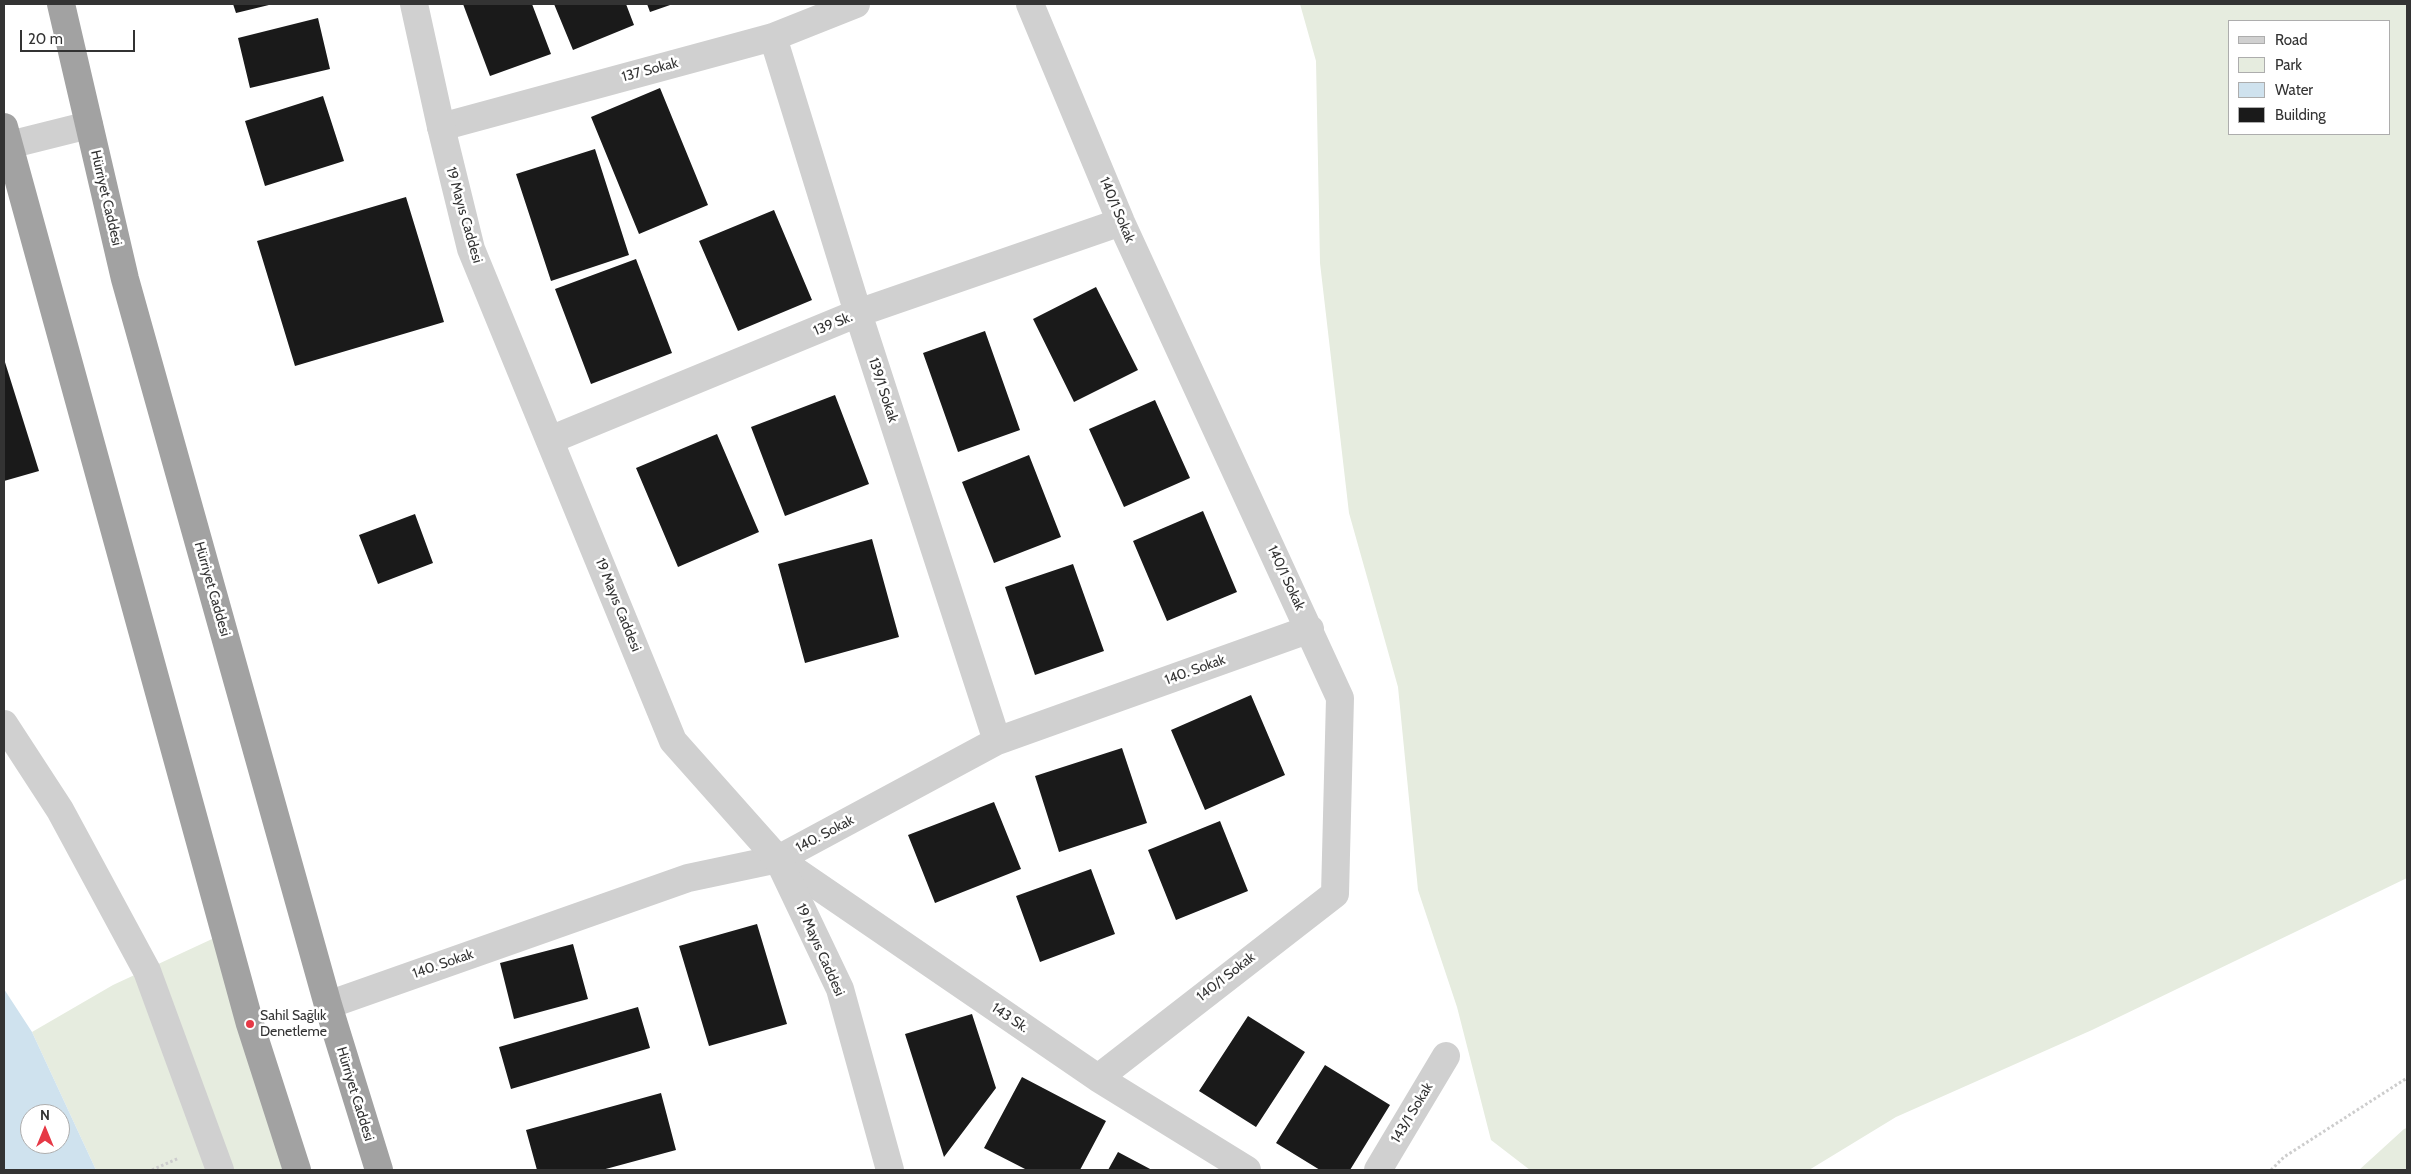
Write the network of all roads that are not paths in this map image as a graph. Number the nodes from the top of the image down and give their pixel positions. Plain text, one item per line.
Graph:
1 (61, 4) edge
2 (414, 4) edge
3 (856, 4) edge
4 (1030, 4) edge
5 (773, 37) junction
6 (89, 125) junction
7 (441, 127) junction
8 (5, 138) edge
9 (1121, 222) junction
10 (858, 313) junction
11 (550, 440) junction
12 (1310, 629) junction
13 (4, 724) edge
14 (997, 741) junction
15 (778, 859) junction
16 (328, 1005) junction
17 (1446, 1056) dead end
18 (1098, 1078) junction
19 (220, 1170) edge
20 (296, 1170) edge
21 (379, 1170) edge
22 (890, 1170) edge
23 (1246, 1170) edge
24 (1378, 1170) edge

1 - 6 highway, Hürriyet Caddesi
2 - 7 street, 19 Mayıs Caddesi
3 - 5 street, 137 Sokak
4 - 9 street, 140/1 Sokak
5 - 7 street, 137 Sokak
5 - 10 street, 139/1 Sokak
6 - 8 street
6 - 16 highway, Hürriyet Caddesi
7 - 11 street, 19 Mayıs Caddesi
8 - 20 highway
9 - 10 street, 139 Sk.
9 - 12 street, 140/1 Sokak
10 - 11 street, 139 Sk.
10 - 14 street, 139/1 Sokak
11 - 15 street, 19 Mayıs Caddesi
12 - 14 street, 140. Sokak
12 - 18 street, 140/1 Sokak
13 - 19 street
14 - 15 street, 140. Sokak
15 - 16 street, 140. Sokak
15 - 18 street, 143 Sk.
15 - 22 street, 19 Mayıs Caddesi
16 - 21 highway, Hürriyet Caddesi
17 - 24 street, 143/1 Sokak
18 - 23 street, 143 Sk.

